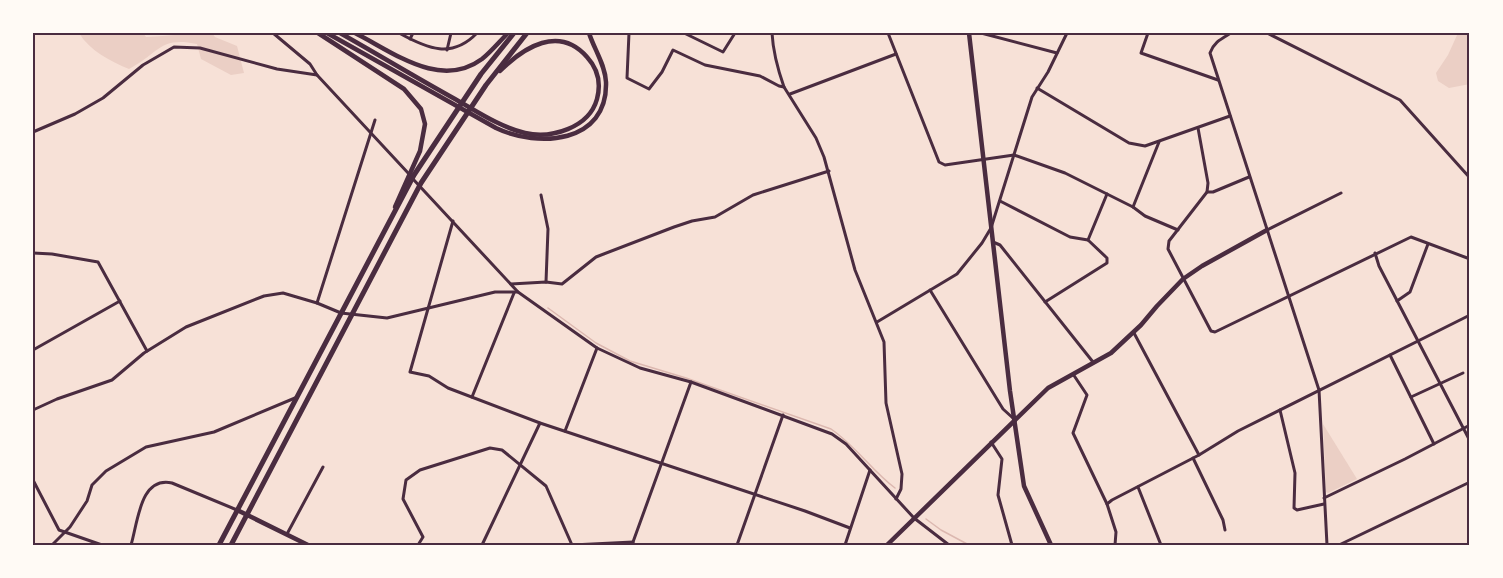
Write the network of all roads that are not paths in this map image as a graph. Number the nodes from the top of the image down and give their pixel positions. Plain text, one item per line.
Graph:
1 (273, 33) edge
2 (318, 33) edge
3 (327, 33) edge
4 (340, 33) edge
5 (355, 33) edge
6 (399, 33) edge
7 (413, 33) edge
8 (450, 33) edge
9 (477, 33) edge
10 (508, 33) edge
11 (514, 33) edge
12 (527, 33) edge
13 (589, 33) edge
14 (629, 33) edge
15 (684, 33) edge
16 (697, 33) edge
17 (735, 33) edge
18 (772, 33) edge
19 (888, 33) edge
20 (969, 33) edge
21 (981, 33) edge
22 (1067, 33) edge
23 (1148, 33) edge
24 (1231, 33) edge
25 (1267, 33) edge
26 (694, 37) junction
27 (410, 39) junction
28 (447, 50) junction
29 (1057, 53) junction
30 (896, 54) junction
31 (317, 75) junction
32 (1219, 80) junction
33 (486, 85) junction
34 (425, 86) junction
35 (784, 87) junction
36 (1036, 88) junction
37 (790, 94) junction
38 (1230, 116) junction
39 (375, 120) dead end
40 (1198, 128) junction
41 (507, 130) junction
42 (33, 132) edge
43 (371, 133) junction
44 (1159, 142) junction
45 (1014, 155) junction
46 (983, 160) junction
47 (829, 171) junction
48 (1250, 177) junction
49 (1470, 178) edge
50 (1207, 192) junction
51 (1341, 193) dead end
52 (1107, 194) junction
53 (541, 195) dead end
54 (1000, 201) junction
55 (1133, 207) junction
56 (453, 221) junction
57 (991, 228) junction
58 (1178, 230) junction
59 (1267, 230) junction
60 (380, 239) junction
61 (1088, 240) junction
62 (992, 241) junction
63 (1429, 243) junction
64 (33, 253) edge
65 (1375, 253) junction
66 (1470, 259) edge
67 (1183, 279) junction
68 (546, 282) junction
69 (510, 284) junction
70 (930, 290) junction
71 (516, 292) junction
72 (1288, 296) junction
73 (120, 301) junction
74 (1397, 301) junction
75 (1045, 302) junction
76 (317, 303) junction
77 (428, 309) junction
78 (341, 313) junction
79 (352, 315) junction
80 (1470, 315) edge
81 (877, 322) junction
82 (1134, 333) junction
83 (1418, 341) junction
84 (597, 348) junction
85 (33, 350) edge
86 (147, 351) junction
87 (1390, 355) junction
88 (1093, 362) junction
89 (1463, 373) dead end
90 (1072, 374) junction
91 (691, 382) junction
92 (1439, 385) junction
93 (1319, 390) junction
94 (297, 397) junction
95 (472, 397) junction
96 (1411, 397) junction
97 (33, 410) edge
98 (1280, 410) junction
99 (783, 416) junction
100 (1014, 420) junction
101 (540, 423) junction
102 (1470, 425) edge
103 (1464, 429) junction
104 (565, 431) junction
105 (1470, 441) edge
106 (991, 442) junction
107 (1434, 444) junction
108 (1199, 455) junction
109 (1193, 458) junction
110 (519, 464) junction
111 (661, 464) junction
112 (324, 467) dead end
113 (870, 470) junction
114 (33, 480) edge
115 (1470, 482) edge
116 (1138, 487) junction
117 (754, 495) junction
118 (1324, 498) junction
119 (896, 499) junction
120 (1107, 504) junction
121 (1324, 504) junction
122 (237, 510) junction
123 (247, 515) junction
124 (914, 518) junction
125 (850, 528) junction
126 (1225, 530) dead end
127 (65, 532) junction
128 (287, 534) junction
129 (298, 542) edge
130 (633, 543) edge
131 (52, 545) edge
132 (102, 545) edge
133 (131, 545) edge
134 (219, 545) edge
135 (231, 545) edge
136 (308, 545) edge
137 (418, 545) edge
138 (482, 545) edge
139 (737, 545) edge
140 (845, 545) edge
141 (887, 545) edge
142 (949, 545) edge
143 (1012, 545) edge
144 (1051, 545) edge
145 (1115, 545) edge
146 (1161, 545) edge
147 (1327, 545) edge
148 (1339, 545) edge

1 - 31 street
2 - 60 main road
3 - 34 main road
4 - 34 main road
5 - 10 main road
6 - 27 street
7 - 27 street
8 - 28 street
9 - 28 street
11 - 60 highway
12 - 33 highway
13 - 41 main road
14 - 35 street
15 - 26 street
16 - 26 street
17 - 26 street
18 - 35 street
19 - 30 street
20 - 46 main road
21 - 29 street
22 - 29 street
23 - 32 street
24 - 32 street
25 - 49 street
27 - 28 street
29 - 36 street
30 - 37 street
30 - 46 street
31 - 42 street
31 - 43 street
32 - 38 street
33 - 41 main road
33 - 79 highway
34 - 41 main road
35 - 37 street
36 - 44 street
36 - 45 street
37 - 47 street
38 - 40 street
38 - 48 street
39 - 43 street
40 - 44 street
40 - 50 street
43 - 56 street
43 - 76 street
44 - 55 street
45 - 46 street
45 - 52 street
45 - 54 street
46 - 57 main road
47 - 68 street
47 - 81 street
48 - 50 street
48 - 59 street
50 - 58 street
51 - 59 street
52 - 55 street
52 - 61 street
53 - 68 street
54 - 57 street
54 - 61 street
55 - 58 street
56 - 69 street
56 - 77 street
57 - 62 main road
57 - 70 street
58 - 67 street
59 - 67 main road
59 - 72 street
60 - 78 highway
61 - 75 street
62 - 75 street
62 - 100 main road
63 - 65 street
63 - 66 street
63 - 74 street
64 - 73 street
65 - 72 street
65 - 74 street
67 - 72 street
67 - 82 main road
68 - 69 street
69 - 71 street
70 - 81 street
70 - 100 street
71 - 77 street
71 - 84 street
71 - 95 street
72 - 93 street
73 - 85 street
73 - 86 street
74 - 83 street
75 - 88 street
76 - 78 street
76 - 86 street
77 - 79 street
77 - 95 street
78 - 79 street
78 - 94 highway
79 - 123 highway
80 - 83 street
81 - 119 street
82 - 88 main road
82 - 108 street
83 - 87 street
83 - 92 street
84 - 91 street
84 - 104 street
86 - 97 street
87 - 93 street
87 - 96 street
88 - 90 main road
89 - 92 street
90 - 100 main road
90 - 120 street
91 - 99 street
91 - 111 street
92 - 96 street
92 - 103 street
93 - 98 street
93 - 118 street
94 - 122 highway
94 - 127 street
95 - 101 street
96 - 107 street
98 - 108 street
98 - 121 street
99 - 113 street
99 - 117 street
100 - 106 main road
100 - 144 main road
101 - 104 street
101 - 110 street
102 - 103 street
103 - 105 street
103 - 107 street
104 - 111 street
106 - 124 main road
106 - 143 street
107 - 118 street
108 - 109 street
109 - 116 street
109 - 126 street
110 - 130 street
110 - 137 street
110 - 138 street
111 - 117 street
111 - 130 street
112 - 128 street
113 - 119 street
113 - 125 street
114 - 127 street
115 - 148 street
116 - 120 street
116 - 146 street
117 - 125 street
117 - 139 street
118 - 121 street
119 - 124 street
120 - 145 street
121 - 147 street
122 - 123 main road
122 - 133 street
122 - 134 highway
123 - 128 main road
123 - 135 highway
124 - 141 main road
124 - 142 street
125 - 140 street
127 - 131 street
127 - 132 street
128 - 129 main road
129 - 136 main road

